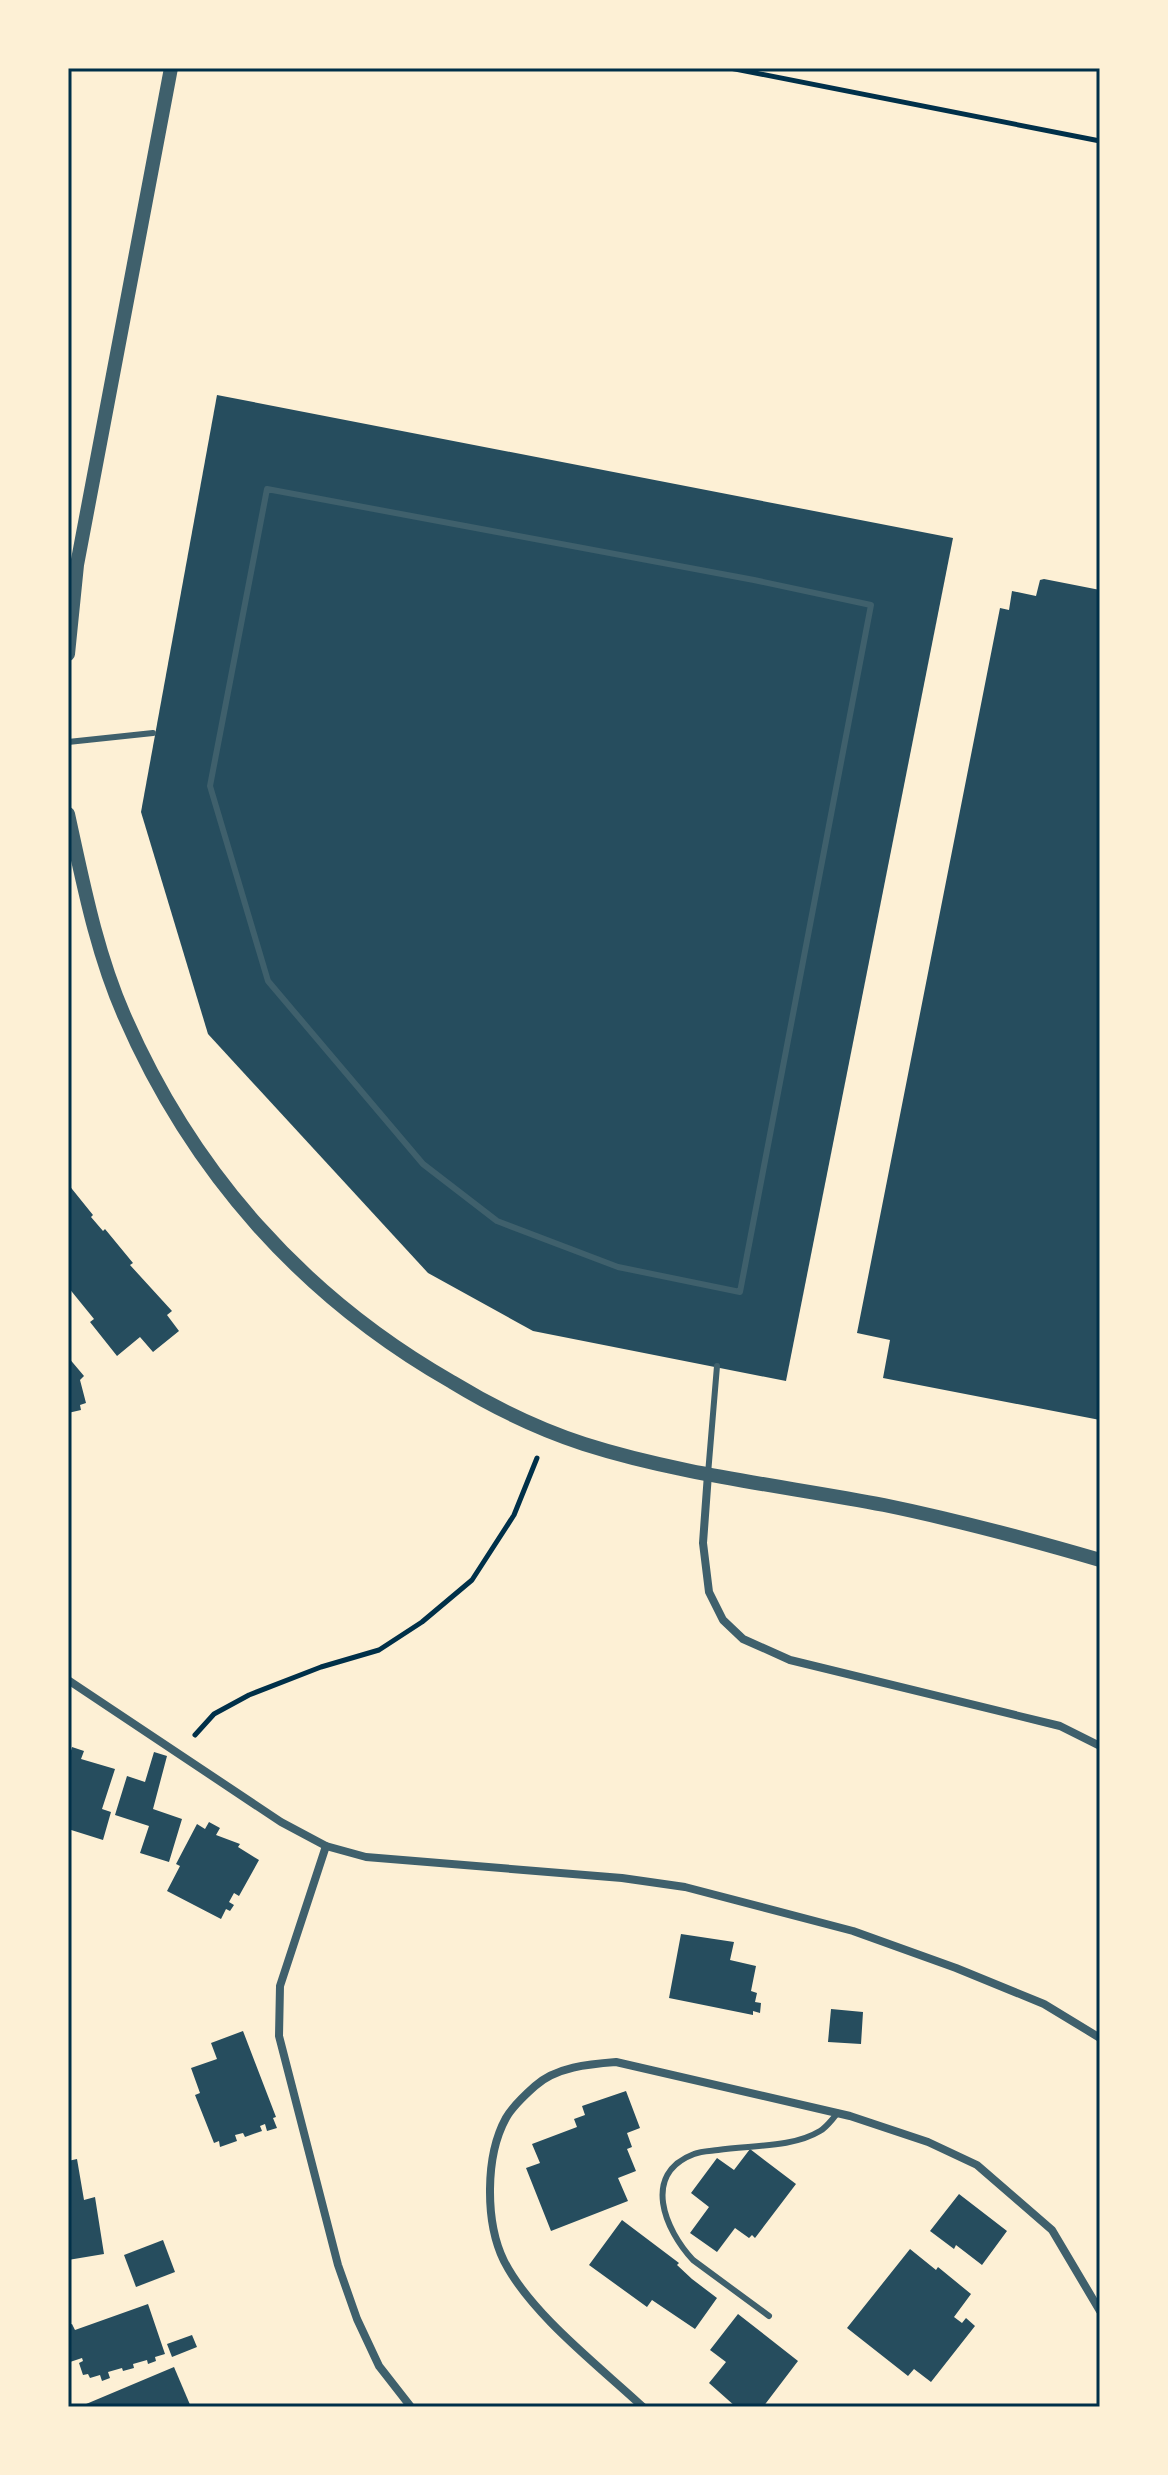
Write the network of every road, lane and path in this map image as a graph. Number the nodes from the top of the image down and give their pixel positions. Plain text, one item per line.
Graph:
1 (171, 68) edge
2 (730, 68) edge
3 (1100, 141) edge
4 (267, 489) joint
5 (68, 654) edge
6 (153, 733) dead end
7 (68, 742) edge
8 (68, 814) edge
9 (717, 1366) dead end
10 (548, 1431) junction
11 (708, 1474) junction
12 (1100, 1560) edge
13 (68, 1680) edge
14 (1100, 1746) edge
15 (177, 1755) junction
16 (326, 1846) junction
17 (1100, 2038) edge
18 (838, 2113) junction
19 (1100, 2311) edge
20 (769, 2316) dead end
21 (411, 2407) edge
22 (643, 2407) edge

1 - 5 street
2 - 3 path
4 - 4 lane
6 - 7 lane
8 - 10 street
9 - 11 lane
10 - 11 street
10 - 15 path
11 - 12 street
11 - 14 street
13 - 15 street
15 - 16 street
16 - 17 street
16 - 21 street
18 - 19 street
18 - 20 lane
18 - 22 street

